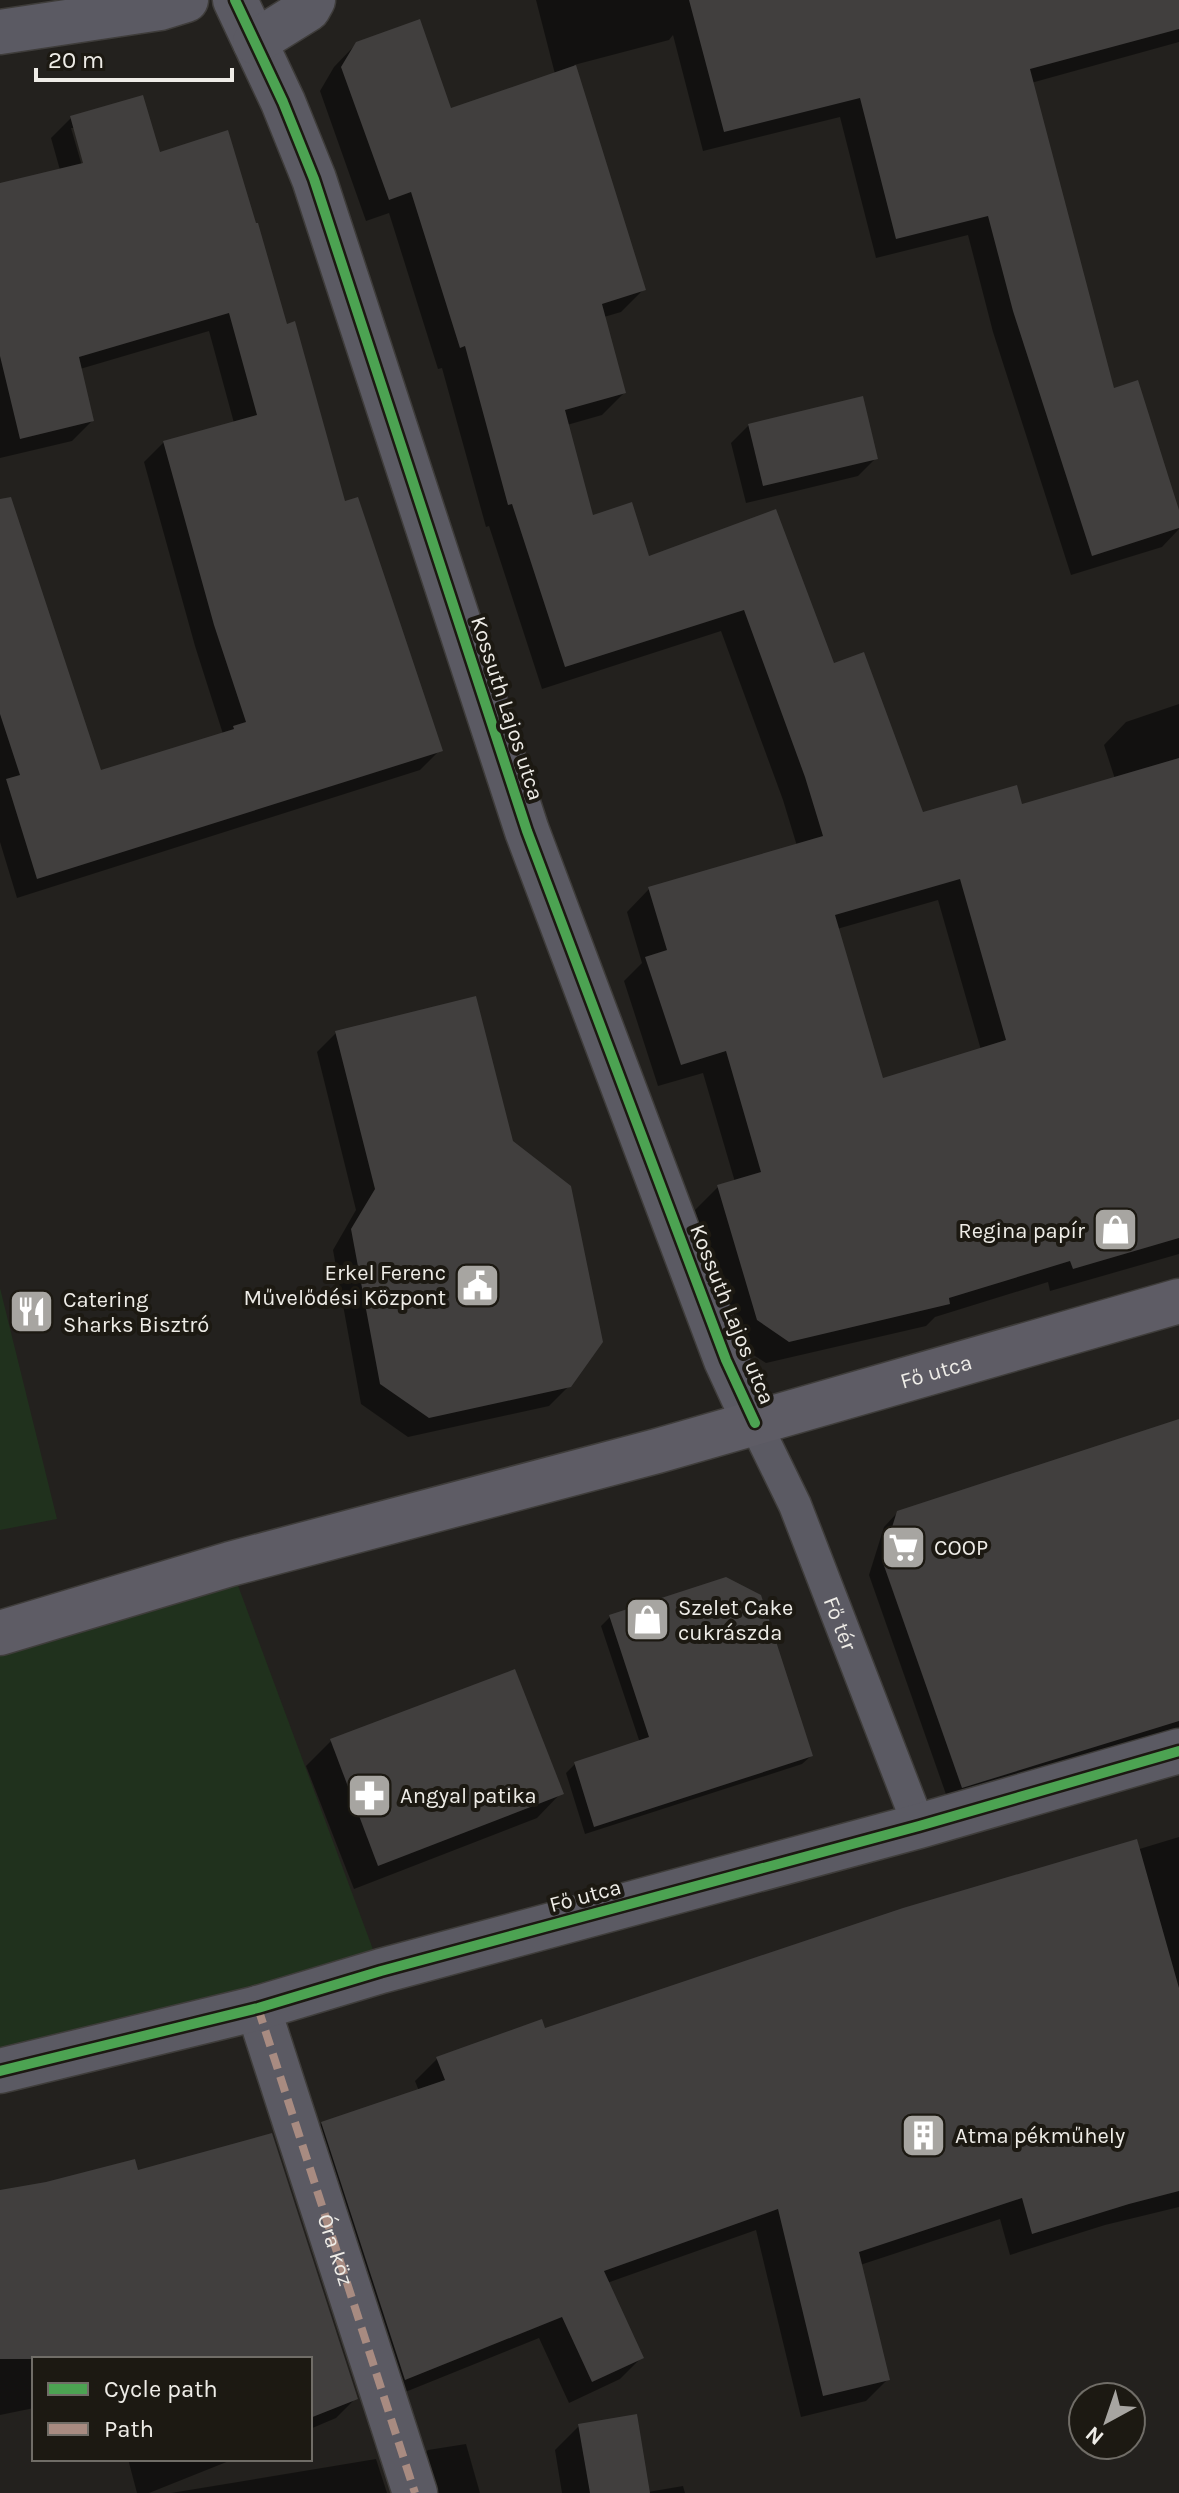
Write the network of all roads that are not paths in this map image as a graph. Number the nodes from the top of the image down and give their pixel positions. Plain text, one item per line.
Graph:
1 (186, 0) edge
2 (235, 0) edge
3 (313, 0) edge
4 (0, 32) edge
5 (255, 42) junction
6 (1179, 1301) edge
7 (755, 1423) junction
8 (0, 1633) edge
9 (1179, 1751) edge
10 (919, 1826) junction
11 (258, 2008) junction
12 (0, 2071) edge
13 (415, 2493) edge

1 - 4 street
2 - 5 street, Kossuth Lajos utca
3 - 5 street
5 - 7 street, Kossuth Lajos utca
6 - 7 main road, Fő utca
7 - 8 main road, Fő utca
7 - 10 lane, Fő tér
9 - 10 street, Fő utca
10 - 11 street, Fő utca
11 - 12 street, Fő utca
11 - 13 street, Óra köz

